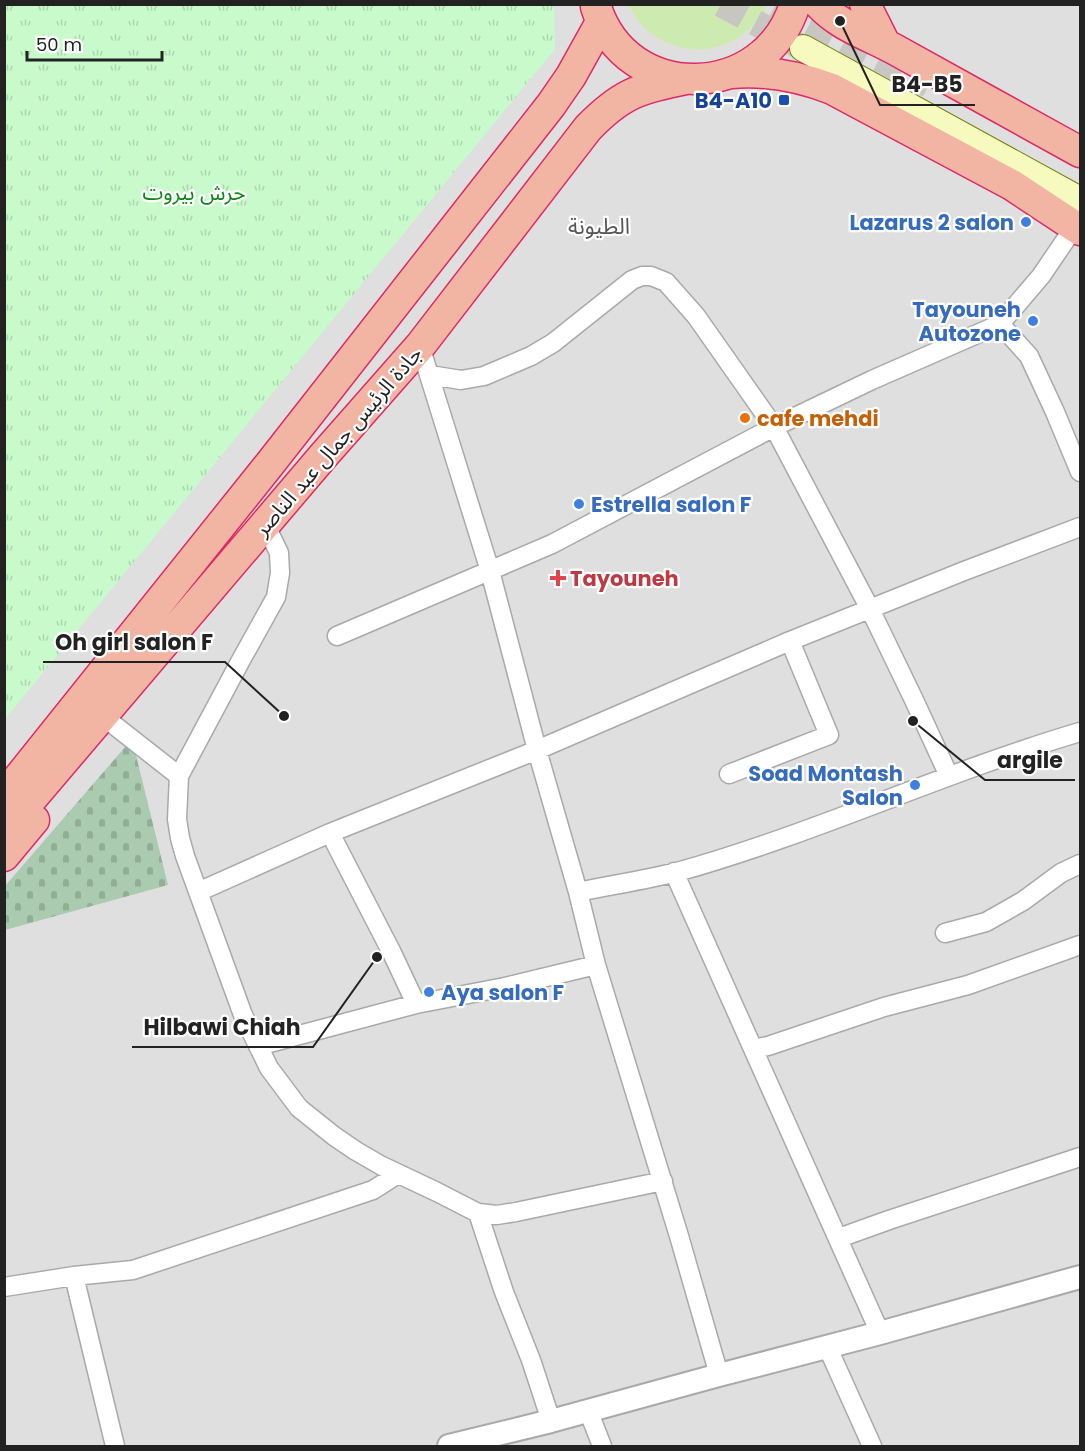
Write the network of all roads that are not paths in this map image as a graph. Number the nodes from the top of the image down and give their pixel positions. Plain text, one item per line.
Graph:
1 (795, 4) edge
2 (819, 4) edge
3 (865, 4) edge
4 (596, 9) edge
5 (885, 44) junction
6 (802, 48) tunnel mouth
7 (730, 73) junction
8 (686, 79) junction
9 (551, 105) junction
10 (588, 128) junction
11 (1080, 152) edge
12 (1079, 219) edge
13 (1000, 324) junction
14 (420, 346) junction
15 (430, 375) junction
16 (774, 427) junction
17 (269, 465) junction
18 (1080, 472) edge
19 (290, 496) junction
20 (1080, 527) edge
21 (270, 532) junction
22 (490, 570) junction
23 (870, 609) junction
24 (337, 636) dead end
25 (790, 641) junction
26 (114, 725) junction
27 (1080, 732) edge
28 (537, 750) junction
29 (4, 768) edge
30 (729, 774) dead end
31 (179, 776) junction
32 (949, 776) junction
33 (4, 796) edge
34 (4, 831) edge
35 (330, 833) junction
36 (4, 856) edge
37 (1080, 864) edge
38 (674, 872) junction
39 (198, 892) junction
40 (579, 892) junction
41 (945, 933) dead end
42 (1080, 945) edge
43 (596, 965) junction
44 (416, 1004) junction
45 (258, 1046) junction
46 (753, 1049) junction
47 (1080, 1157) edge
48 (398, 1174) junction
49 (663, 1181) junction
50 (478, 1213) junction
51 (839, 1238) junction
52 (74, 1276) junction
53 (1080, 1277) edge
54 (4, 1287) edge
55 (880, 1333) junction
56 (827, 1346) junction
57 (719, 1375) junction
58 (588, 1410) junction
59 (551, 1421) junction
60 (115, 1446) edge
61 (448, 1446) edge
62 (602, 1446) edge
63 (872, 1446) edge

1 - 7 highway
2 - 5 highway
3 - 5 highway
4 - 8 highway
4 - 9 highway, جادة الرئيس جمال عبد الناصر
5 - 11 highway
6 - 12 main road
7 - 8 highway
7 - 12 highway
8 - 10 highway, جادة الرئيس جمال عبد الناصر
9 - 10 highway
9 - 17 highway, جادة الرئيس جمال عبد الناصر
10 - 14 highway, جادة الرئيس جمال عبد الناصر
12 - 13 street
13 - 16 street
13 - 18 street
14 - 15 street
14 - 19 highway, جادة الرئيس جمال عبد الناصر
15 - 16 street
15 - 22 street
16 - 22 street
16 - 23 street
17 - 29 highway
17 - 33 highway, جادة الرئيس جمال عبد الناصر
19 - 21 highway
19 - 34 highway, جادة الرئيس جمال عبد الناصر
20 - 23 street
21 - 26 highway
21 - 31 street
22 - 24 street
22 - 28 street
23 - 25 street
23 - 32 street
25 - 28 street
25 - 30 street
26 - 31 street
26 - 36 highway
27 - 32 street
28 - 35 street
28 - 40 street
31 - 39 street
32 - 38 street
35 - 39 street
35 - 44 street
37 - 41 street
38 - 40 street
38 - 46 street
39 - 45 street
40 - 43 street
42 - 46 street
43 - 44 street
43 - 49 street
44 - 45 street
45 - 48 street
46 - 51 street
47 - 51 street
48 - 50 street
48 - 52 street
49 - 50 street
49 - 57 street
50 - 59 street
51 - 55 street
52 - 54 street
52 - 60 street
53 - 55 street
55 - 56 street
56 - 57 street
56 - 63 street
57 - 58 street
58 - 59 street
58 - 62 street
59 - 61 street

